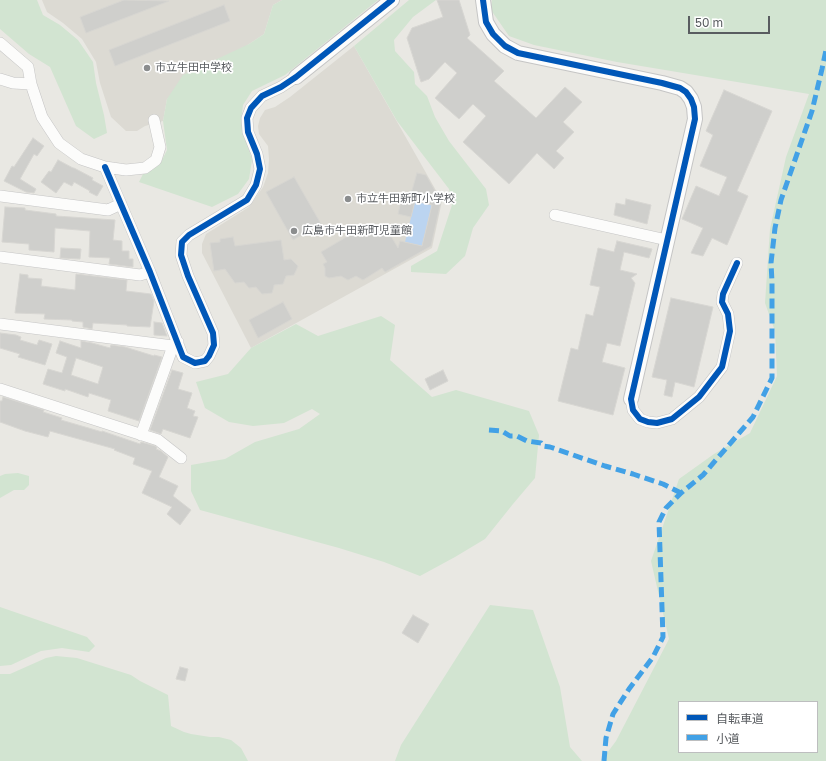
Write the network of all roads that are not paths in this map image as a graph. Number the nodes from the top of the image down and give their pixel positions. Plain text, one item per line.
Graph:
1 (392, 0) edge
2 (483, 0) edge
3 (0, 43) edge
4 (296, 77) joint
5 (0, 79) edge
6 (31, 84) junction
7 (154, 120) dead end
8 (105, 167) junction
9 (0, 196) edge
10 (121, 204) junction
11 (555, 215) dead end
12 (667, 240) junction
13 (0, 257) edge
14 (737, 263) dead end
15 (150, 272) junction
16 (0, 324) edge
17 (175, 344) junction
18 (0, 389) edge
19 (631, 400) joint
20 (141, 435) junction
21 (181, 458) dead end

1 - 4 street
2 - 12 street
3 - 6 street
4 - 17 street
5 - 6 street
6 - 8 street
7 - 8 street
8 - 10 street
9 - 10 street
10 - 15 street
11 - 12 street
12 - 19 street
13 - 15 street
14 - 19 street
15 - 17 street
16 - 17 street
17 - 20 street
18 - 20 street
20 - 21 street

